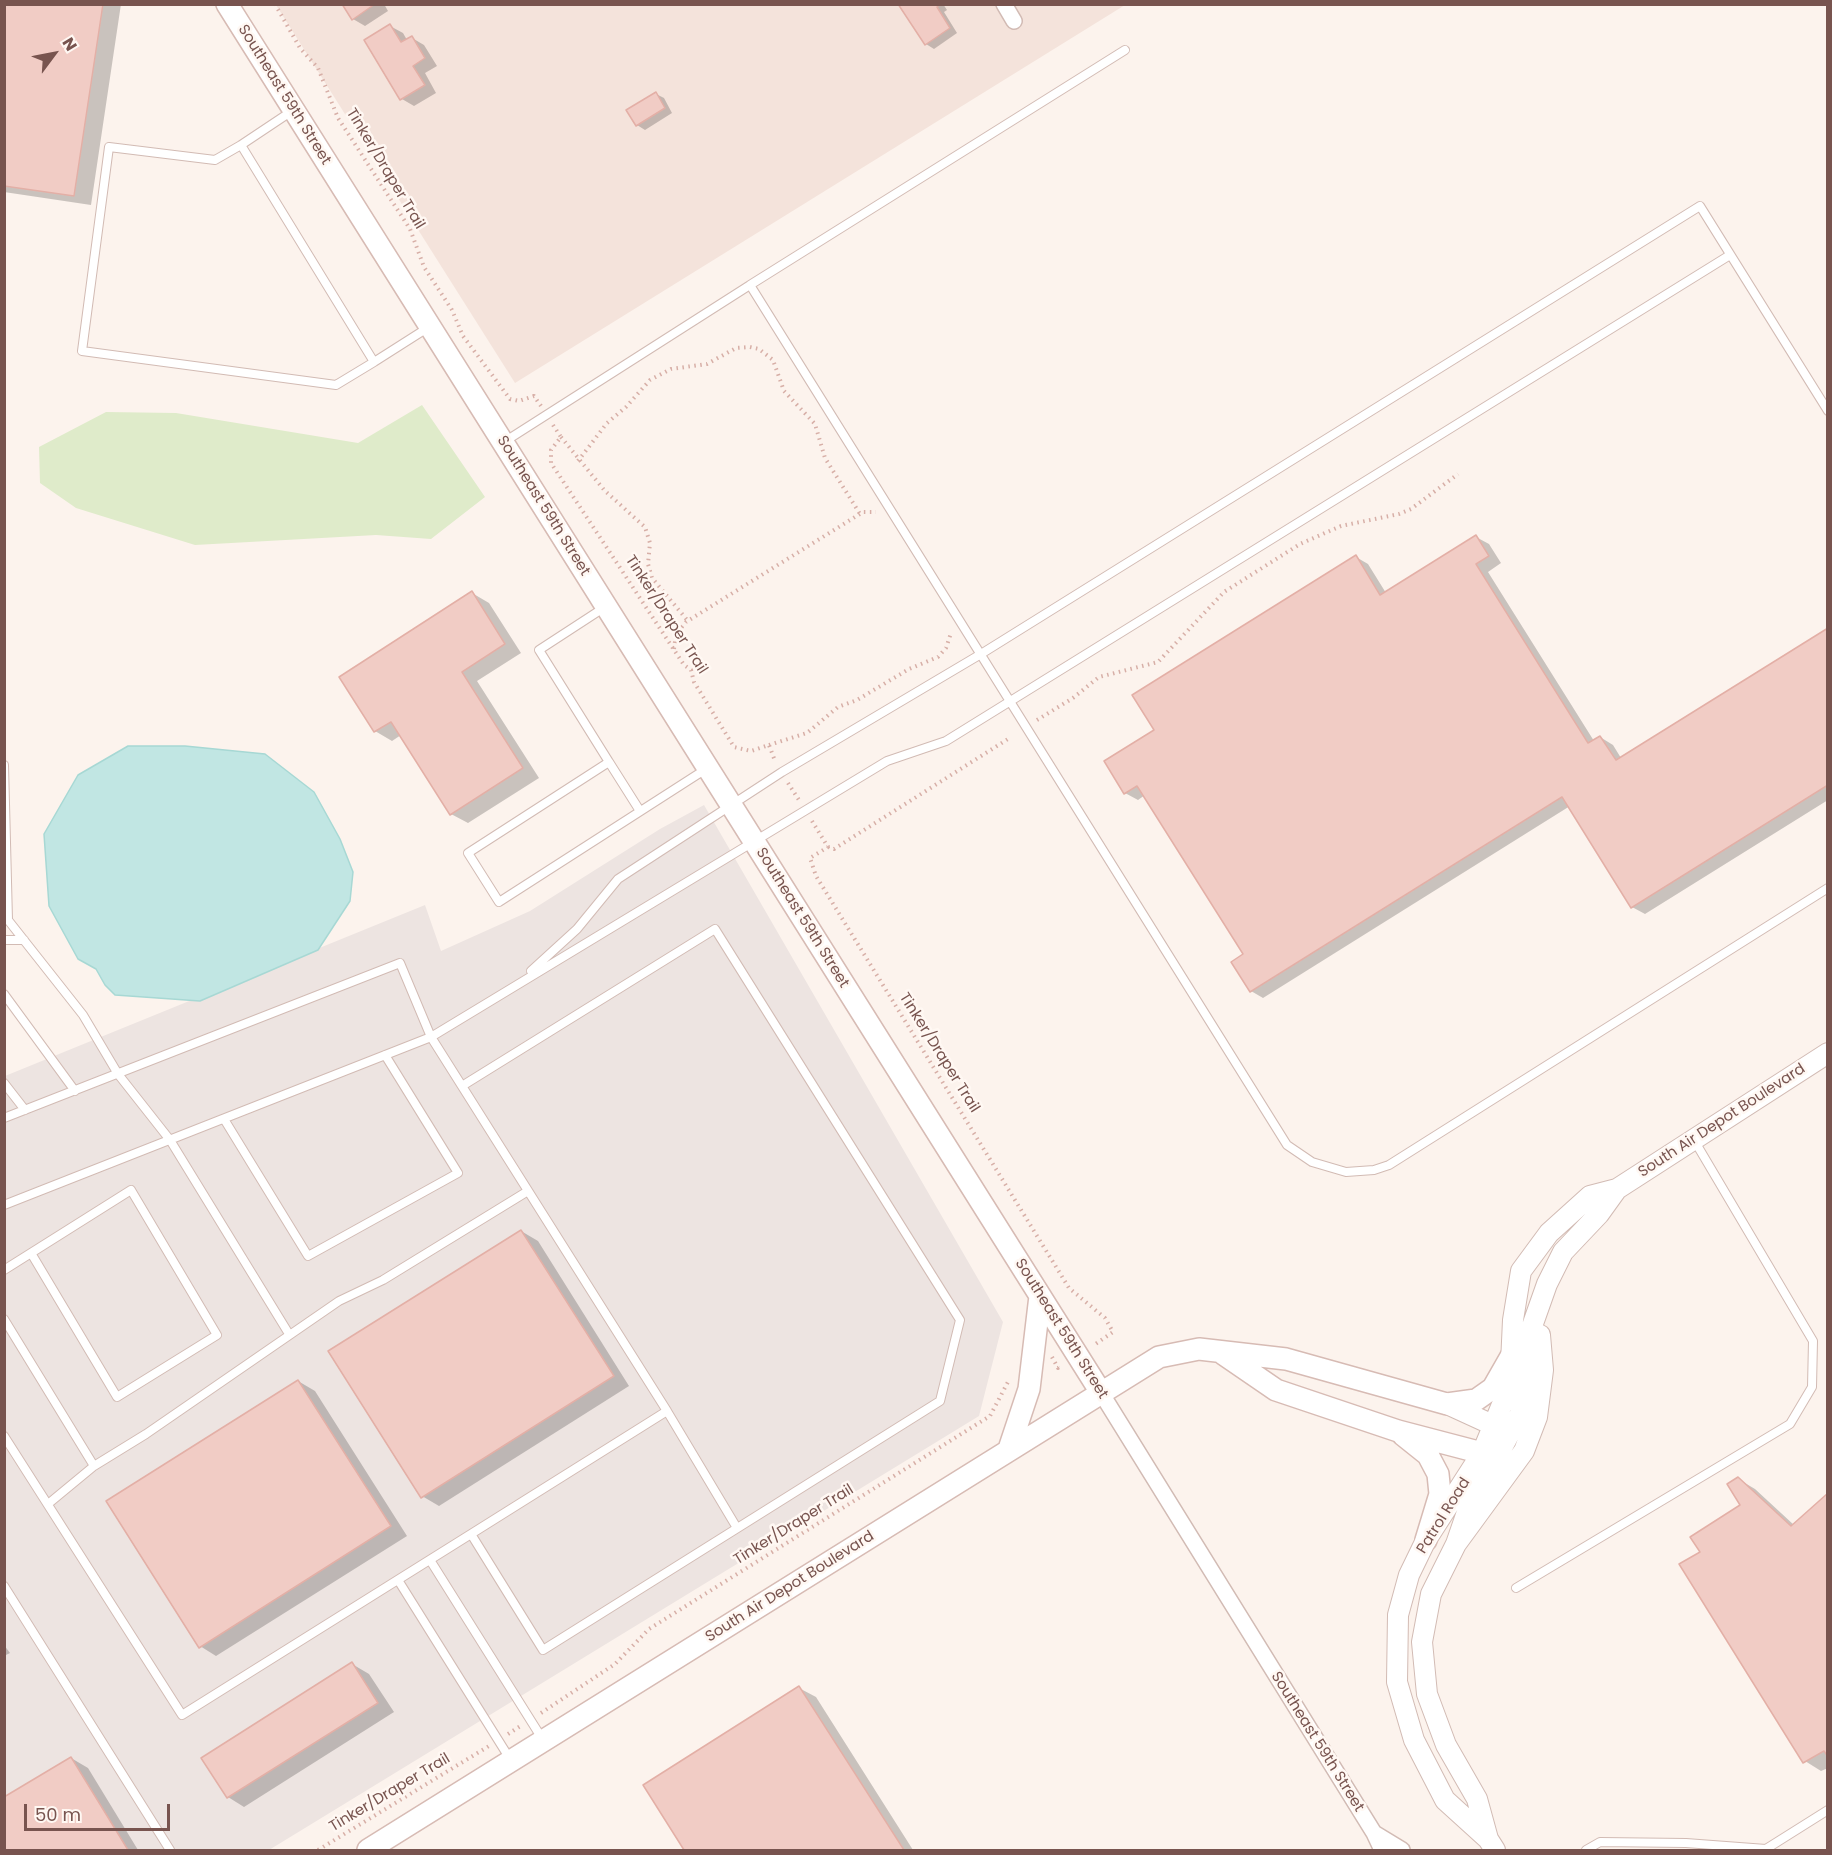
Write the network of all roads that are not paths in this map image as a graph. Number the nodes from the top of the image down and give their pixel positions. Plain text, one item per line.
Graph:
1 (227, 4) edge
2 (1004, 4) edge
3 (1014, 21) dead end
4 (1125, 50) dead end
5 (293, 110) junction
6 (241, 145) junction
7 (1730, 255) junction
8 (750, 285) junction
9 (430, 327) junction
10 (374, 362) junction
11 (1827, 411) edge
12 (502, 442) junction
13 (606, 606) junction
14 (981, 654) junction
15 (1010, 701) junction
16 (609, 762) junction
17 (4, 765) edge
18 (708, 768) junction
19 (731, 806) junction
20 (640, 811) junction
21 (755, 843) junction
22 (1827, 888) edge
23 (4, 940) edge
24 (24, 940) junction
25 (519, 982) junction
26 (4, 993) edge
27 (431, 1037) junction
28 (1827, 1053) edge
29 (385, 1055) junction
30 (118, 1074) junction
31 (4, 1083) edge
32 (462, 1086) junction
33 (75, 1091) junction
34 (25, 1110) junction
35 (4, 1118) edge
36 (224, 1119) junction
37 (1693, 1138) junction
38 (170, 1140) junction
39 (1617, 1189) junction
40 (528, 1191) junction
41 (4, 1205) edge
42 (31, 1253) junction
43 (4, 1270) edge
44 (1040, 1296) junction
45 (1538, 1314) junction
46 (4, 1319) edge
47 (289, 1334) junction
48 (1220, 1351) junction
49 (1513, 1353) junction
50 (1100, 1391) junction
51 (1447, 1404) junction
52 (667, 1411) junction
53 (1495, 1426) junction
54 (1398, 1431) junction
55 (4, 1436) edge
56 (1506, 1443) junction
57 (1009, 1449) junction
58 (1482, 1453) junction
59 (94, 1466) junction
60 (48, 1504) junction
61 (737, 1528) junction
62 (471, 1534) junction
63 (1460, 1539) junction
64 (1426, 1540) junction
65 (430, 1560) junction
66 (398, 1580) junction
67 (4, 1586) edge
68 (1516, 1588) dead end
69 (543, 1741) junction
70 (512, 1761) junction
71 (1827, 1810) edge
72 (1374, 1833) junction
73 (1491, 1845) edge
74 (170, 1851) edge
75 (368, 1851) edge
76 (1382, 1851) edge
77 (1402, 1851) edge
78 (1586, 1851) edge

1 - 5 main road, Southeast 59th Street
2 - 3 street
4 - 8 lane
5 - 6 lane
5 - 9 main road, Southeast 59th Street
6 - 10 lane
6 - 10 lane
7 - 11 lane
7 - 14 lane
7 - 15 lane
8 - 12 lane
8 - 14 lane
9 - 10 lane
9 - 12 main road, Southeast 59th Street
12 - 13 main road, Southeast 59th Street
13 - 16 lane
13 - 18 main road, Southeast 59th Street
14 - 15 lane
14 - 19 lane
15 - 21 lane
15 - 22 lane
16 - 20 lane
16 - 20 lane
17 - 24 lane
18 - 19 main road, Southeast 59th Street
18 - 20 lane
19 - 21 main road, Southeast 59th Street
19 - 25 lane
21 - 25 lane
21 - 44 main road, Southeast 59th Street
23 - 24 lane
24 - 30 lane
25 - 27 lane
26 - 33 lane
27 - 29 lane
27 - 30 lane
27 - 32 lane
28 - 37 street, South Air Depot Boulevard
29 - 36 lane
29 - 36 lane
30 - 33 lane
30 - 38 lane
31 - 34 lane
32 - 40 lane
32 - 61 lane
33 - 34 lane
34 - 35 lane
36 - 38 lane
37 - 39 street, South Air Depot Boulevard
37 - 68 lane
38 - 41 lane
38 - 47 lane
39 - 45 street, South Air Depot Boulevard
39 - 49 street, South Air Depot Boulevard
40 - 47 lane
40 - 52 lane
42 - 42 lane
42 - 43 lane
44 - 50 main road, Southeast 59th Street
44 - 57 main road
45 - 56 street, South Air Depot Boulevard
45 - 63 street, South Air Depot Boulevard
46 - 59 lane
47 - 59 lane
48 - 50 main road, South Air Depot Boulevard
48 - 51 main road, South Air Depot Boulevard
48 - 54 main road
49 - 51 main road
49 - 53 street, South Air Depot Boulevard
50 - 57 main road, South Air Depot Boulevard
50 - 72 street, Southeast 59th Street
51 - 53 street
52 - 61 lane
52 - 62 lane
53 - 56 street
53 - 58 street, South Air Depot Boulevard
54 - 58 main road
54 - 64 main road
55 - 60 lane
56 - 58 street
56 - 63 street, South Air Depot Boulevard
57 - 69 main road, South Air Depot Boulevard
58 - 64 street, Patrol Road
59 - 60 lane
60 - 66 lane
61 - 62 lane
62 - 65 lane
63 - 73 street, Patrol Road
64 - 73 street, Patrol Road
65 - 66 lane
65 - 69 lane
66 - 70 lane
67 - 74 lane
69 - 70 main road, South Air Depot Boulevard
70 - 75 main road, South Air Depot Boulevard
71 - 78 lane
72 - 76 street, Southeast 59th Street
72 - 77 street, Southeast 59th Street

